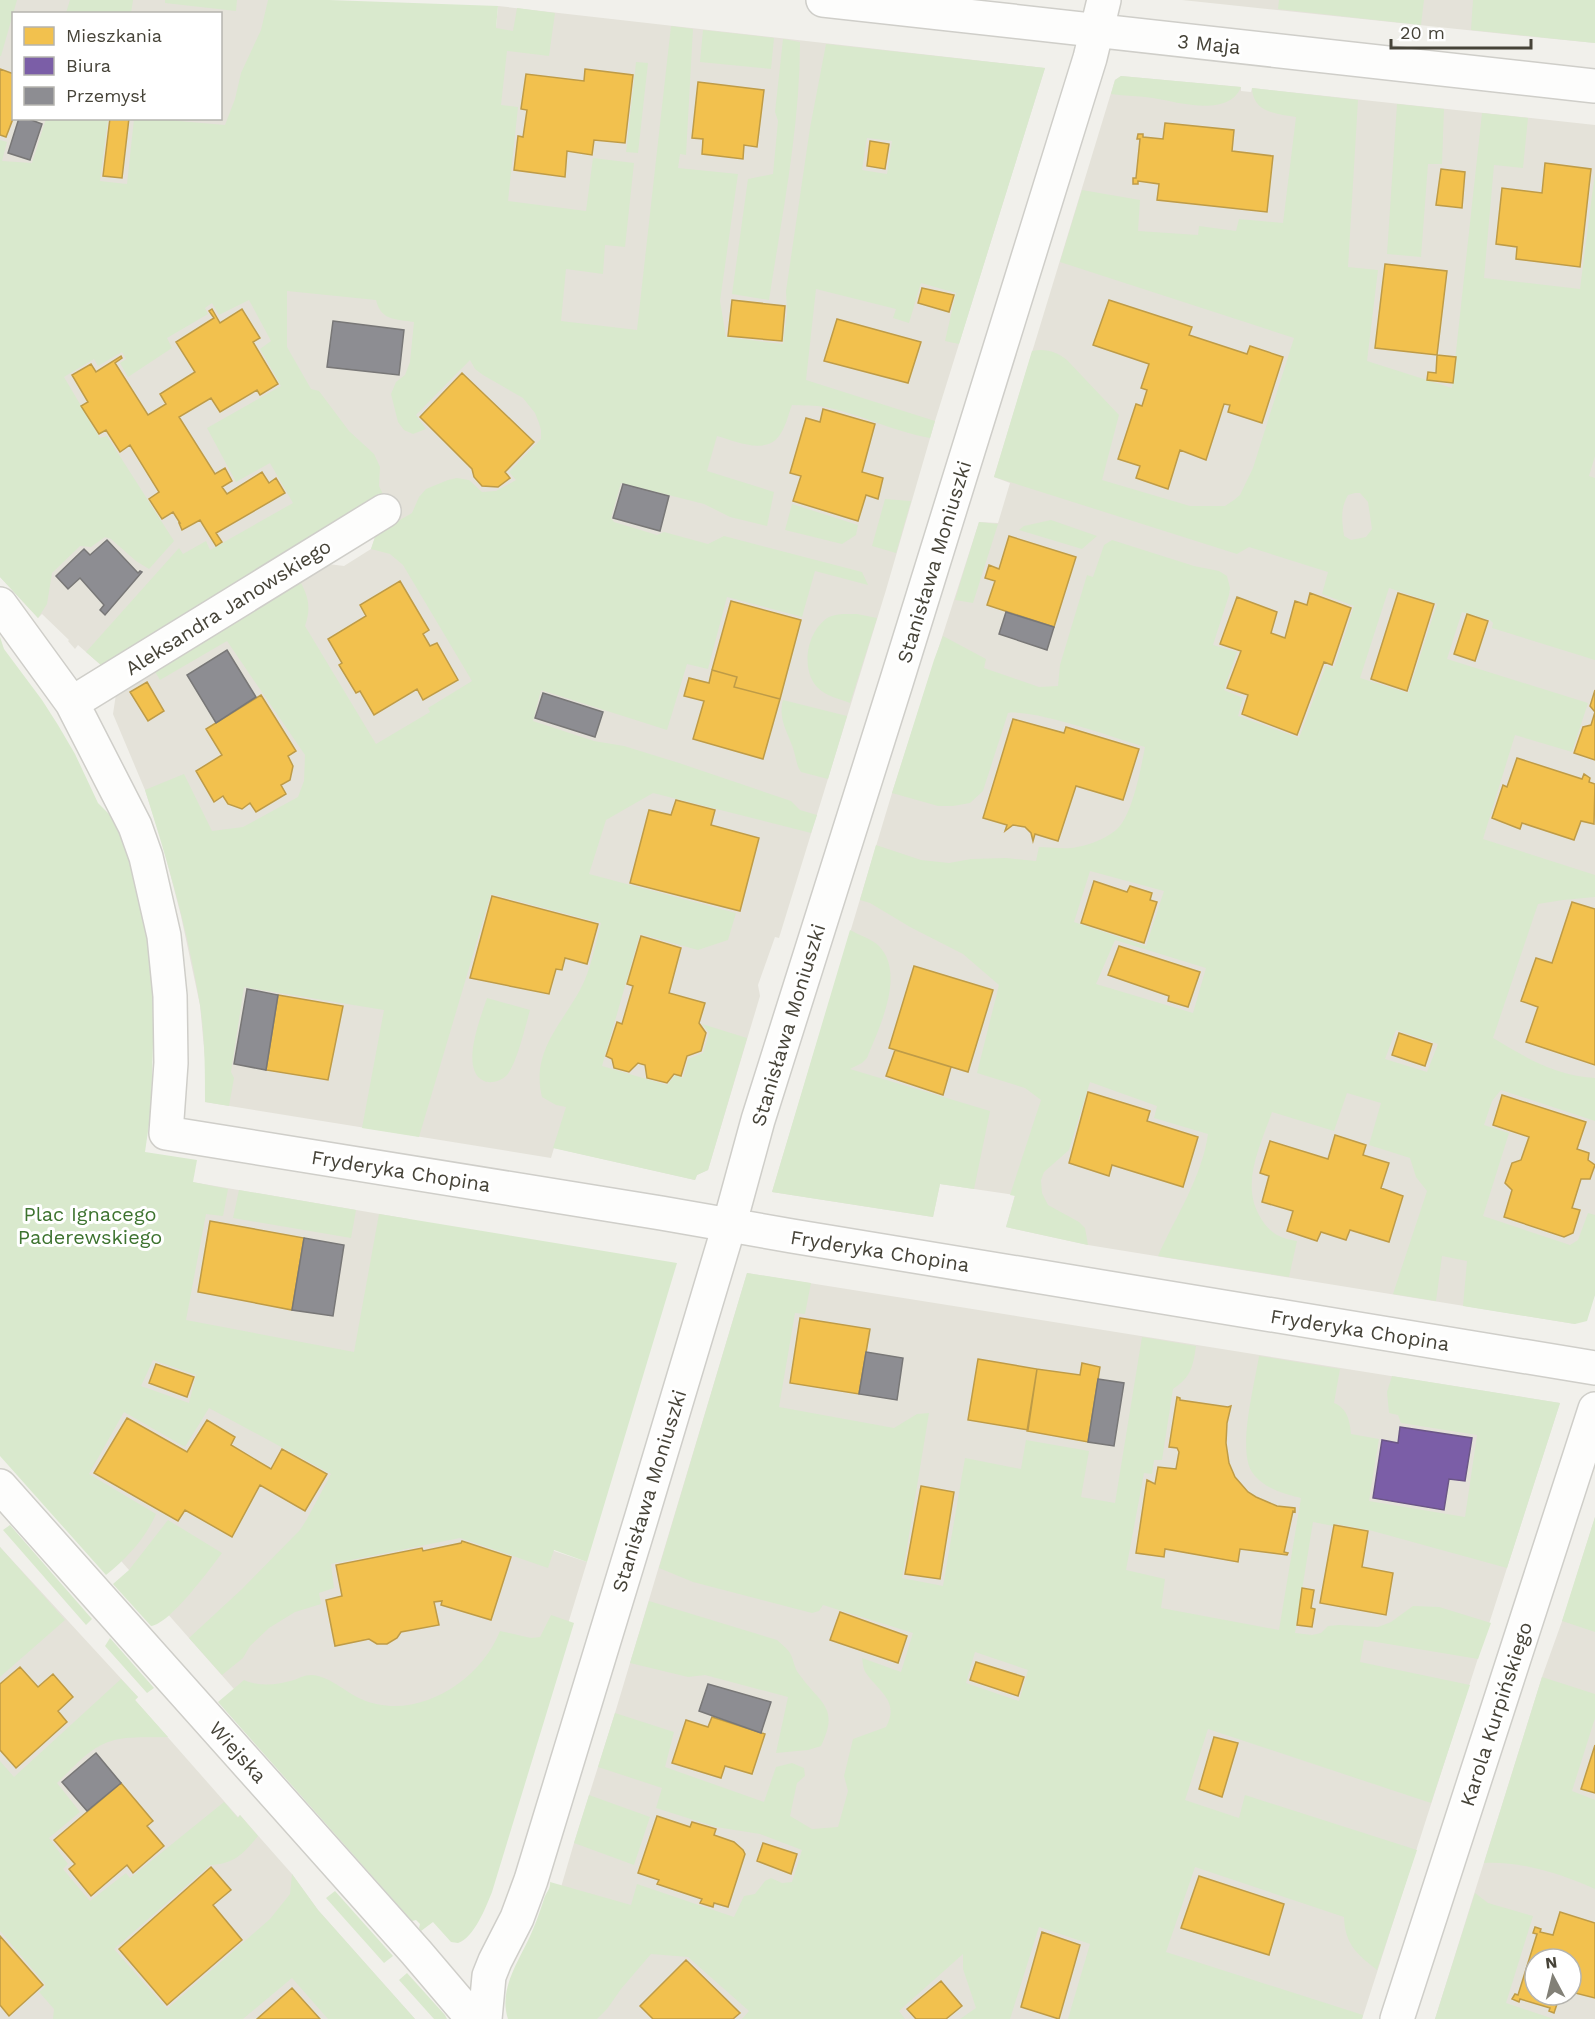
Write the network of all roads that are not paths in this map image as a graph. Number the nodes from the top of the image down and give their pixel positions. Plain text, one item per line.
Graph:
1 (823, 0) edge
2 (1104, 0) edge
3 (1097, 32) junction
4 (1595, 86) edge
5 (384, 512) dead end
6 (0, 604) edge
7 (72, 703) junction
8 (729, 1226) junction
9 (1595, 1368) edge
10 (1595, 1409) edge
11 (0, 1486) edge
12 (473, 2019) edge
13 (485, 2019) edge
14 (1397, 2019) edge

1 - 3 street, 3 Maja
2 - 3 street, Stanisława Moniuszki
3 - 4 street, 3 Maja
3 - 8 street, Stanisława Moniuszki
5 - 7 street, Aleksandra Janowskiego
6 - 7 street
7 - 8 street, Fryderyka Chopina
8 - 9 street, Fryderyka Chopina
8 - 13 street, Stanisława Moniuszki
10 - 14 street, Karola Kurpińskiego
11 - 12 street, Wiejska

